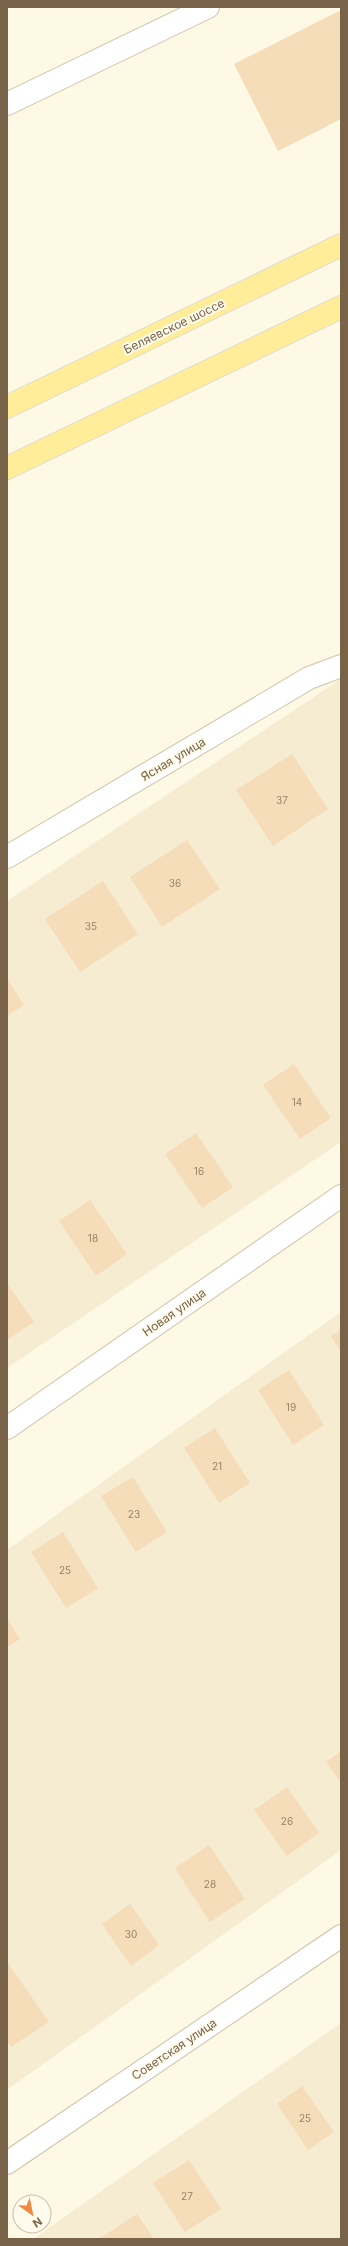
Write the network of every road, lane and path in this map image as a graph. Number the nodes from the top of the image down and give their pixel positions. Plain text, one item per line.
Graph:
1 (208, 7) edge
2 (7, 104) edge
3 (341, 245) edge
4 (341, 307) edge
5 (7, 407) edge
6 (7, 468) edge
7 (341, 666) edge
8 (7, 857) edge
9 (341, 1196) edge
10 (7, 1428) edge
11 (341, 1936) edge
12 (7, 2163) edge

1 - 2 street
3 - 5 main road, Беляевское шоссе
4 - 6 main road
7 - 8 street, Ясная улица
9 - 10 street, Новая улица
11 - 12 street, Советская улица

